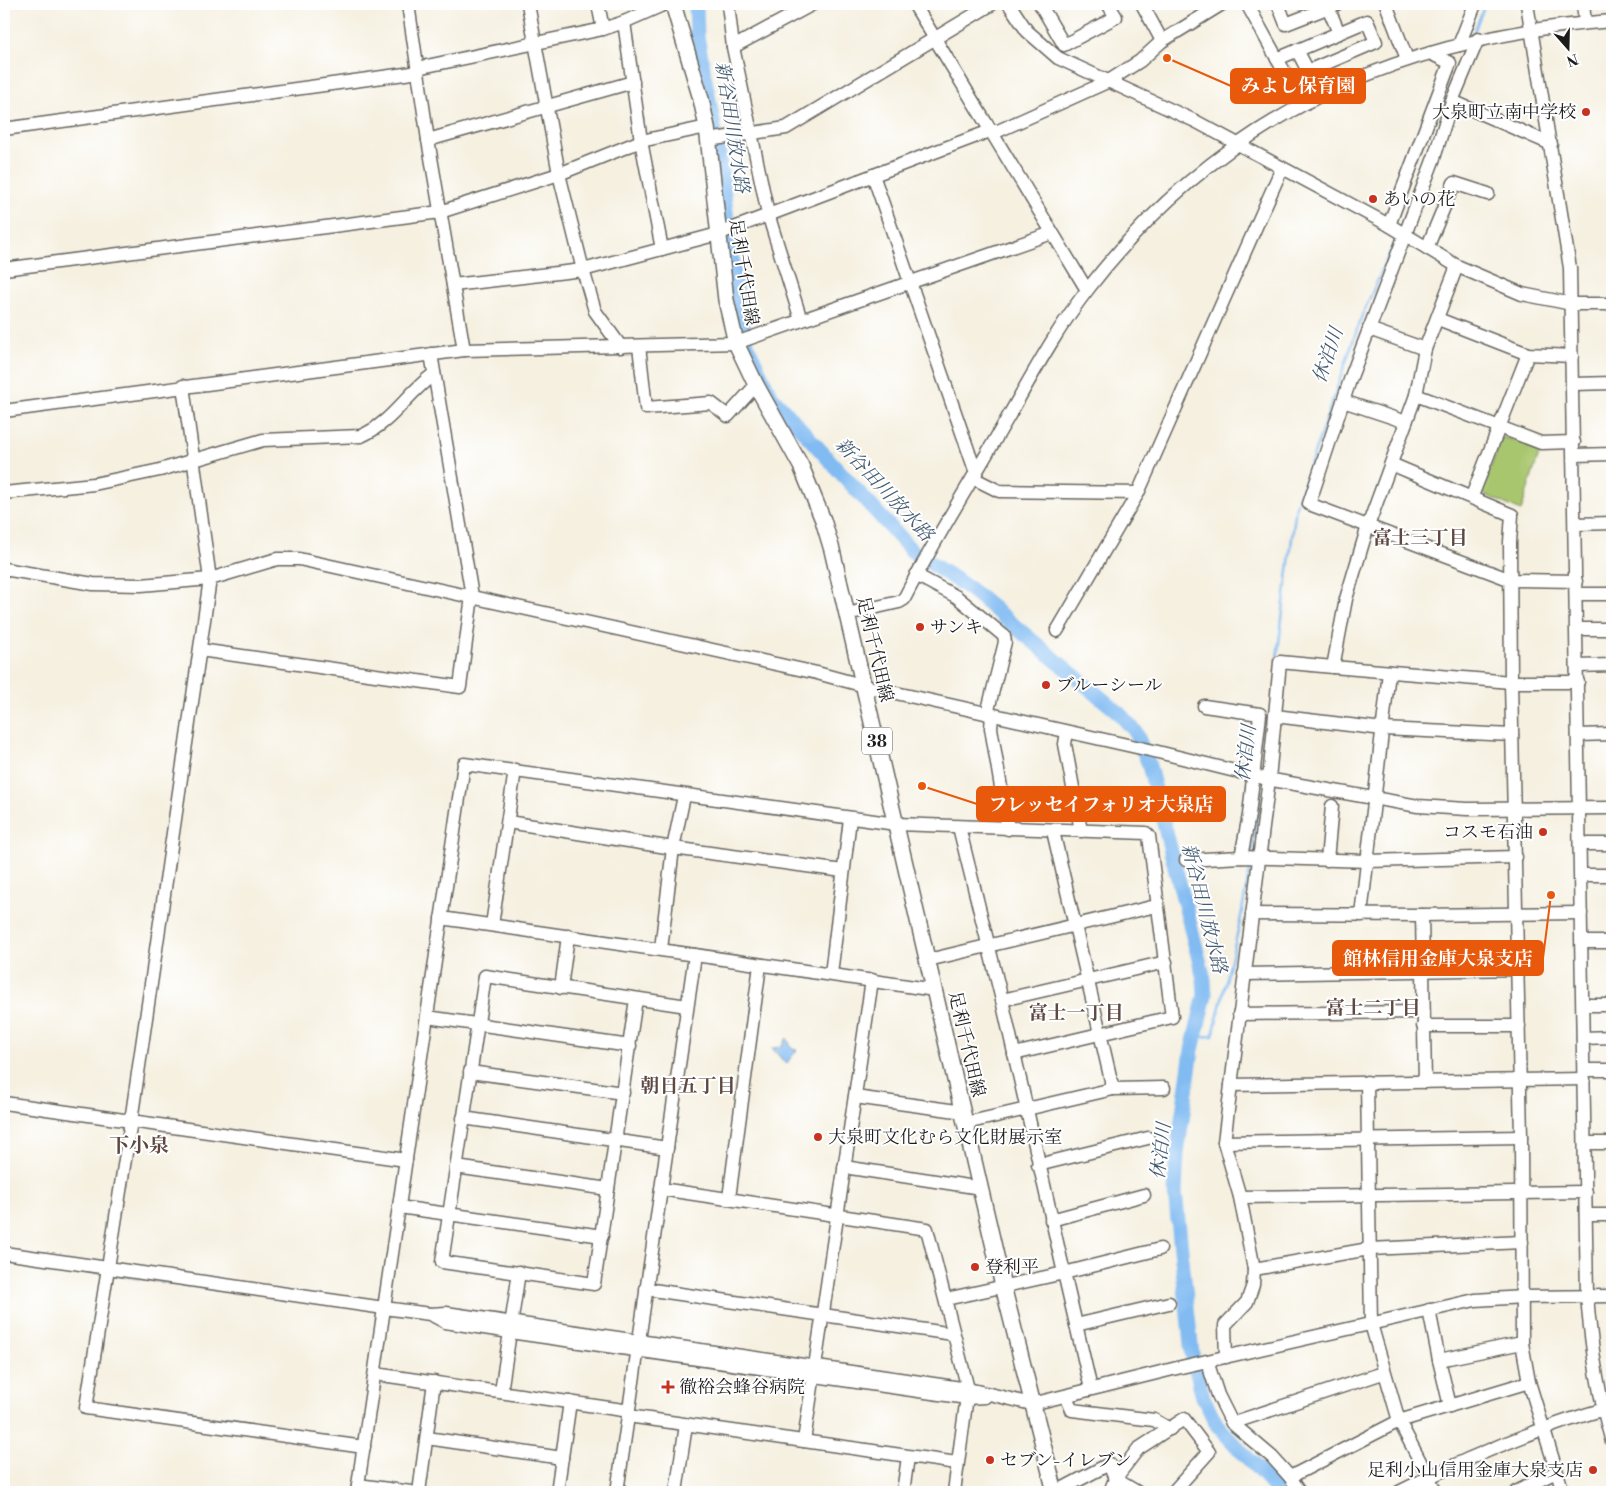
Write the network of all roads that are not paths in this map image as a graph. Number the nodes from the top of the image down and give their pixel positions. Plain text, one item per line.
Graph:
1 (408, 4) edge
2 (528, 4) edge
3 (598, 4) edge
4 (665, 4) edge
5 (673, 4) edge
6 (728, 4) edge
7 (813, 4) edge
8 (914, 4) edge
9 (992, 4) edge
10 (1009, 4) edge
11 (1040, 4) edge
12 (1108, 4) edge
13 (1142, 4) edge
14 (1222, 4) edge
15 (1247, 4) edge
16 (1278, 4) edge
17 (1386, 4) edge
18 (1527, 4) edge
19 (1583, 4) edge
20 (1333, 6) edge
21 (1474, 7) dead end
22 (1612, 21) edge
23 (624, 22) junction
24 (1585, 23) junction
25 (603, 29) junction
26 (1532, 29) junction
27 (1339, 33) junction
28 (934, 38) junction
29 (1162, 41) junction
30 (1469, 42) junction
31 (536, 43) junction
32 (733, 47) junction
33 (1297, 50) junction
34 (1430, 53) junction
35 (1277, 59) junction
36 (1407, 59) junction
37 (418, 70) junction
38 (633, 82) junction
39 (1107, 82) junction
40 (1452, 101) junction
41 (1302, 104) junction
42 (547, 106) junction
43 (4, 129) edge
44 (990, 131) junction
45 (751, 134) junction
46 (709, 136) junction
47 (428, 140) junction
48 (641, 141) junction
49 (1238, 142) junction
50 (1551, 144) junction
51 (1282, 168) junction
52 (559, 174) junction
53 (873, 175) junction
54 (1488, 194) dead end
55 (440, 212) junction
56 (768, 214) junction
57 (1396, 230) junction
58 (721, 233) junction
59 (1052, 233) junction
60 (1427, 248) junction
61 (662, 249) junction
62 (1457, 266) junction
63 (4, 269) edge
64 (583, 270) junction
65 (911, 282) junction
66 (453, 285) junction
67 (1087, 290) junction
68 (1572, 304) junction
69 (1612, 304) edge
70 (801, 320) junction
71 (1438, 320) junction
72 (1369, 329) junction
73 (736, 343) junction
74 (639, 346) junction
75 (621, 347) junction
76 (1425, 349) junction
77 (464, 350) junction
78 (431, 354) junction
79 (1528, 354) junction
80 (1572, 356) junction
81 (434, 374) junction
82 (1612, 383) edge
83 (756, 384) junction
84 (1573, 384) junction
85 (184, 386) junction
86 (1416, 396) junction
87 (1343, 401) junction
88 (4, 411) edge
89 (1406, 422) junction
90 (1500, 429) junction
91 (1574, 449) junction
92 (1612, 454) edge
93 (193, 460) junction
94 (1391, 464) junction
95 (974, 476) junction
96 (4, 493) edge
97 (1138, 493) junction
98 (1472, 496) junction
99 (1612, 523) edge
100 (1575, 524) junction
101 (1368, 526) junction
102 (4, 569) edge
103 (919, 570) junction
104 (210, 579) junction
105 (1511, 580) junction
106 (1576, 581) junction
107 (1576, 594) junction
108 (1612, 594) edge
109 (472, 596) junction
110 (847, 614) junction
111 (1577, 629) junction
112 (1612, 629) edge
113 (1057, 631) dead end
114 (200, 650) junction
115 (1612, 665) edge
116 (1577, 666) junction
117 (1333, 667) junction
118 (1389, 672) junction
119 (1511, 682) junction
120 (1578, 682) junction
121 (865, 686) junction
122 (1204, 706) dead end
123 (989, 715) junction
124 (1275, 716) junction
125 (1383, 729) junction
126 (1067, 732) junction
127 (1612, 734) edge
128 (1512, 735) junction
129 (1578, 735) junction
130 (515, 770) junction
131 (1262, 777) junction
132 (684, 796) junction
133 (1376, 798) junction
134 (1332, 806) dead end
135 (1580, 808) junction
136 (1612, 808) edge
137 (1515, 809) junction
138 (850, 819) junction
139 (508, 822) junction
140 (896, 824) junction
141 (959, 827) junction
142 (1008, 829) junction
143 (1053, 830) junction
144 (1080, 832) junction
145 (1580, 844) junction
146 (1612, 844) edge
147 (673, 848) junction
148 (1241, 857) junction
149 (1257, 858) junction
150 (1516, 858) junction
151 (1186, 860) dead end
152 (1327, 860) junction
153 (1368, 861) junction
154 (843, 871) junction
155 (1612, 875) edge
156 (1581, 876) junction
157 (1156, 906) dead end
158 (1581, 913) junction
159 (1252, 914) junction
160 (1517, 914) junction
161 (1361, 915) junction
162 (1422, 915) junction
163 (442, 918) junction
164 (492, 925) junction
165 (1076, 925) junction
166 (568, 936) junction
167 (1582, 942) junction
168 (1612, 942) edge
169 (988, 946) junction
170 (661, 949) junction
171 (696, 955) junction
172 (928, 960) junction
173 (1166, 962) junction
174 (760, 965) junction
175 (1518, 969) junction
176 (1422, 970) junction
177 (831, 974) junction
178 (1244, 974) junction
179 (872, 980) junction
180 (1087, 980) junction
181 (561, 988) junction
182 (935, 990) junction
183 (636, 999) junction
184 (1002, 1000) junction
185 (1612, 1004) edge
186 (1583, 1005) junction
187 (687, 1006) junction
188 (1422, 1012) junction
189 (1239, 1014) junction
190 (427, 1017) junction
191 (477, 1025) junction
192 (1423, 1026) junction
193 (1519, 1026) junction
194 (1100, 1034) junction
195 (1612, 1037) edge
196 (1583, 1038) junction
197 (630, 1046) junction
198 (1014, 1054) junction
199 (1612, 1070) edge
200 (470, 1072) junction
201 (1584, 1075) junction
202 (1520, 1080) junction
203 (1367, 1082) junction
204 (1425, 1082) junction
205 (1231, 1085) junction
206 (1164, 1088) dead end
207 (1113, 1089) junction
208 (622, 1093) junction
209 (855, 1097) junction
210 (4, 1103) edge
211 (1025, 1109) junction
212 (965, 1117) junction
213 (463, 1118) junction
214 (131, 1121) junction
215 (1521, 1137) junction
216 (1148, 1138) dead end
217 (1367, 1139) junction
218 (616, 1140) junction
219 (1224, 1142) junction
220 (1585, 1143) junction
221 (1612, 1143) edge
222 (667, 1148) junction
223 (406, 1160) junction
224 (1038, 1165) junction
225 (456, 1167) junction
226 (844, 1167) junction
227 (981, 1188) junction
228 (608, 1189) junction
229 (661, 1189) junction
230 (1586, 1192) junction
231 (1522, 1193) junction
232 (1144, 1196) dead end
233 (1368, 1196) junction
234 (1240, 1197) junction
235 (729, 1198) junction
236 (399, 1207) junction
237 (449, 1213) junction
238 (837, 1215) junction
239 (1586, 1215) junction
240 (1612, 1215) edge
241 (1051, 1220) junction
242 (602, 1236) junction
243 (1522, 1242) junction
244 (1160, 1249) dead end
245 (1369, 1249) junction
246 (4, 1253) edge
247 (108, 1268) junction
248 (1254, 1269) junction
249 (519, 1272) junction
250 (1064, 1273) junction
251 (1003, 1286) junction
252 (646, 1289) junction
253 (1587, 1296) junction
254 (1612, 1296) edge
255 (1522, 1297) junction
256 (946, 1299) junction
257 (1169, 1303) dead end
258 (384, 1308) junction
259 (1429, 1310) junction
260 (822, 1315) junction
261 (1371, 1324) junction
262 (1076, 1325) junction
263 (511, 1327) junction
264 (953, 1334) junction
265 (1522, 1343) junction
266 (638, 1346) junction
267 (1226, 1357) junction
268 (1439, 1360) junction
269 (1205, 1362) junction
270 (815, 1371) junction
271 (1384, 1373) junction
272 (382, 1375) dead end
273 (434, 1382) junction
274 (1529, 1382) junction
275 (1092, 1389) junction
276 (501, 1392) junction
277 (968, 1394) junction
278 (1066, 1396) junction
279 (570, 1402) junction
280 (1032, 1404) junction
281 (1450, 1406) junction
282 (1607, 1409) edge
283 (625, 1413) junction
284 (1399, 1421) junction
285 (1232, 1423) junction
286 (686, 1425) junction
287 (1170, 1429) junction
288 (1542, 1429) junction
289 (426, 1438) junction
290 (804, 1441) junction
291 (1612, 1442) edge
292 (364, 1447) junction
293 (908, 1457) junction
294 (562, 1458) junction
295 (958, 1463) junction
296 (1556, 1472) junction
297 (1290, 1477) junction
298 (1428, 1477) junction
299 (1115, 1479) junction
300 (358, 1489) edge
301 (411, 1492) edge
302 (420, 1492) edge
303 (556, 1492) edge
304 (617, 1492) edge
305 (676, 1492) edge
306 (903, 1492) edge
307 (954, 1492) edge
308 (1055, 1492) edge
309 (1110, 1492) edge
310 (1137, 1492) edge
311 (1173, 1492) edge
312 (1300, 1492) edge
313 (1399, 1492) edge
314 (1436, 1492) edge
315 (1516, 1492) edge
316 (1563, 1492) edge

1 - 37 street
2 - 31 street
3 - 25 street
4 - 23 street
5 - 46 main road, 足利千代田線 / 38
6 - 32 street
7 - 32 street
8 - 28 street
9 - 28 street
10 - 39 street
11 - 12 street
13 - 29 street
14 - 29 street
15 - 35 street
16 - 20 street
17 - 36 street
18 - 26 street
19 - 24 street
20 - 27 street
21 - 30 street
22 - 24 street
23 - 25 street
23 - 38 street
24 - 26 street
25 - 31 street
26 - 30 street
26 - 50 street
27 - 33 street
27 - 33 street
28 - 44 street
28 - 45 street
29 - 39 street
30 - 34 street
30 - 40 street
31 - 37 street
31 - 42 street
32 - 45 street
33 - 35 street
34 - 36 street
34 - 57 street
35 - 41 street
36 - 41 street
37 - 43 street
37 - 47 street
38 - 42 street
38 - 48 street
39 - 44 street
39 - 49 street
40 - 50 street
40 - 57 street
41 - 49 street
42 - 47 street
42 - 52 street
44 - 53 street
44 - 59 street
45 - 46 street
45 - 56 street
46 - 48 street
46 - 58 main road, 足利千代田線 / 38
47 - 55 street
48 - 52 street
48 - 61 street
49 - 51 street
49 - 67 street
50 - 68 street
51 - 57 street
51 - 97 street
52 - 55 street
52 - 64 street
53 - 56 street
53 - 65 street
54 - 60 street
55 - 63 street
55 - 66 street
56 - 58 street
56 - 70 street
57 - 60 street
57 - 72 street
58 - 61 street
58 - 73 main road, 足利千代田線 / 38
59 - 65 street
59 - 67 street
60 - 62 street
61 - 64 street
62 - 68 street
62 - 71 street
64 - 66 street
64 - 75 street
65 - 70 street
65 - 95 street
66 - 77 street
67 - 95 street
68 - 69 street
68 - 80 street
70 - 73 street
71 - 76 street
71 - 79 street
72 - 76 street
72 - 87 street
73 - 74 street
73 - 83 main road, 足利千代田線 / 38
74 - 75 street
74 - 83 street
75 - 77 street
76 - 86 street
77 - 78 street
78 - 81 street
78 - 85 street
79 - 80 street
79 - 90 street
80 - 84 street
81 - 93 street
81 - 109 street
82 - 84 street
83 - 110 main road, 足利千代田線 / 38
84 - 91 street
85 - 88 street
85 - 93 street
86 - 89 street
86 - 90 street
87 - 89 street
87 - 101 street
89 - 94 street
90 - 91 street
90 - 98 street
91 - 92 street
91 - 100 street
93 - 96 street
93 - 104 street
94 - 98 street
94 - 101 street
95 - 97 street
95 - 103 street
97 - 113 street
98 - 105 street
99 - 100 street
100 - 106 street
101 - 105 street
101 - 117 street
102 - 104 street
103 - 110 street
103 - 123 street
104 - 109 street
104 - 114 street
105 - 106 street
105 - 119 street
106 - 107 street
107 - 108 street
107 - 111 street
109 - 114 street
109 - 121 street
110 - 121 main road, 足利千代田線 / 38
111 - 112 street
111 - 116 street
114 - 214 street
115 - 116 street
116 - 120 street
117 - 118 street
117 - 124 street
118 - 119 street
118 - 125 street
119 - 120 street
119 - 128 street
120 - 129 street
121 - 123 street
121 - 140 main road, 足利千代田線 / 38
122 - 131 street
123 - 126 street
123 - 142 street
124 - 125 street
124 - 131 street
125 - 128 street
125 - 133 street
126 - 131 street
126 - 144 street
127 - 129 street
128 - 137 street
129 - 135 street
130 - 132 street
130 - 139 street
130 - 163 street
131 - 133 street
131 - 148 street
131 - 149 street
132 - 138 street
132 - 147 street
133 - 137 street
133 - 153 street
134 - 152 street
135 - 136 street
135 - 137 street
135 - 145 street
137 - 150 street
138 - 140 street
138 - 154 street
139 - 147 street
139 - 164 street
140 - 141 street
140 - 172 main road, 足利千代田線 / 38
141 - 142 street
141 - 169 street
142 - 143 street
143 - 144 street
143 - 165 street
144 - 173 street
145 - 146 street
145 - 156 street
147 - 154 street
147 - 170 street
148 - 149 street
148 - 151 street
149 - 152 street
149 - 159 street
150 - 153 street
150 - 160 street
152 - 153 street
153 - 161 street
154 - 177 street
155 - 156 street
156 - 158 street
157 - 165 street
158 - 160 street
158 - 167 street
159 - 161 street
159 - 178 street
160 - 162 street
160 - 175 street
161 - 162 street
162 - 176 street
163 - 164 street
163 - 190 street
164 - 166 street
165 - 169 street
165 - 180 street
166 - 170 street
166 - 181 street
167 - 168 street
167 - 186 street
169 - 172 street
169 - 184 street
170 - 171 street
171 - 174 street
171 - 187 street
172 - 182 main road, 足利千代田線 / 38
173 - 180 street
173 - 194 street
174 - 177 street
174 - 235 street
175 - 176 street
175 - 193 street
176 - 178 street
176 - 188 street
177 - 179 street
178 - 189 street
179 - 182 street
179 - 209 street
180 - 184 street
180 - 194 street
181 - 183 street
181 - 191 street
182 - 212 main road, 足利千代田線 / 38
183 - 187 street
183 - 197 street
184 - 198 street
185 - 186 street
186 - 196 street
187 - 222 street
188 - 189 street
188 - 192 street
189 - 205 street
190 - 191 street
190 - 223 street
191 - 197 street
191 - 200 street
192 - 193 street
192 - 204 street
193 - 202 street
194 - 198 street
194 - 207 street
195 - 196 street
196 - 201 street
197 - 208 street
198 - 211 street
199 - 201 street
200 - 208 street
200 - 213 street
201 - 202 street
201 - 220 street
202 - 204 street
202 - 215 street
203 - 204 street
203 - 205 street
203 - 217 street
205 - 219 street
206 - 207 street
207 - 211 street
208 - 218 street
209 - 212 street
209 - 226 street
210 - 214 street
211 - 212 street
211 - 224 street
212 - 227 main road, 足利千代田線 / 38
213 - 218 street
213 - 225 street
214 - 223 street
214 - 247 street
215 - 217 street
215 - 231 street
216 - 224 street
217 - 219 street
217 - 233 street
218 - 222 street
218 - 228 street
219 - 234 street
220 - 221 street
220 - 230 street
222 - 229 street
223 - 236 street
224 - 241 street
225 - 228 street
225 - 237 street
226 - 227 street
226 - 238 street
227 - 251 main road, 足利千代田線 / 38
228 - 242 street
229 - 235 street
229 - 252 street
230 - 231 street
230 - 239 street
231 - 233 street
231 - 243 street
232 - 241 street
233 - 234 street
233 - 245 street
234 - 248 street
235 - 238 street
236 - 237 street
236 - 258 street
237 - 242 street
237 - 249 street
238 - 256 street
238 - 260 street
239 - 240 street
239 - 253 street
241 - 250 street
242 - 249 street
243 - 245 street
243 - 255 street
244 - 250 street
245 - 248 street
245 - 261 street
246 - 247 street
247 - 258 street
247 - 292 street
248 - 267 street
249 - 263 street
250 - 251 street
250 - 262 street
251 - 256 street
251 - 280 main road, 足利千代田線 / 38
252 - 260 street
252 - 266 street
253 - 254 street
253 - 255 street
253 - 282 street
255 - 259 street
255 - 265 street
256 - 264 street
257 - 262 street
258 - 263 street
258 - 292 street
259 - 261 street
259 - 268 street
260 - 264 street
260 - 270 street
261 - 267 street
261 - 271 street
262 - 275 street
263 - 266 street
263 - 276 street
264 - 277 street
265 - 268 street
265 - 274 street
266 - 270 street
266 - 283 street
267 - 269 street
268 - 281 street
269 - 275 street
269 - 285 street
270 - 277 street
270 - 290 street
271 - 284 street
271 - 285 street
272 - 273 street
273 - 276 street
273 - 289 street
274 - 281 street
274 - 288 street
275 - 278 street
276 - 279 street
277 - 280 street
277 - 295 street
278 - 280 street
278 - 287 street
279 - 283 street
279 - 294 street
280 - 308 main road, 足利千代田線 / 38
281 - 284 street
282 - 288 street
282 - 291 street
283 - 286 street
283 - 304 street
284 - 297 street
284 - 298 street
285 - 297 street
286 - 290 street
286 - 305 street
287 - 299 street
287 - 311 street
288 - 296 street
288 - 298 street
289 - 294 street
289 - 302 street
290 - 293 street
292 - 300 street
293 - 295 street
293 - 306 street
294 - 303 street
295 - 307 street
296 - 315 street
296 - 316 street
297 - 312 street
298 - 313 street
298 - 314 street
299 - 308 street
299 - 309 street
299 - 310 street
300 - 301 street

